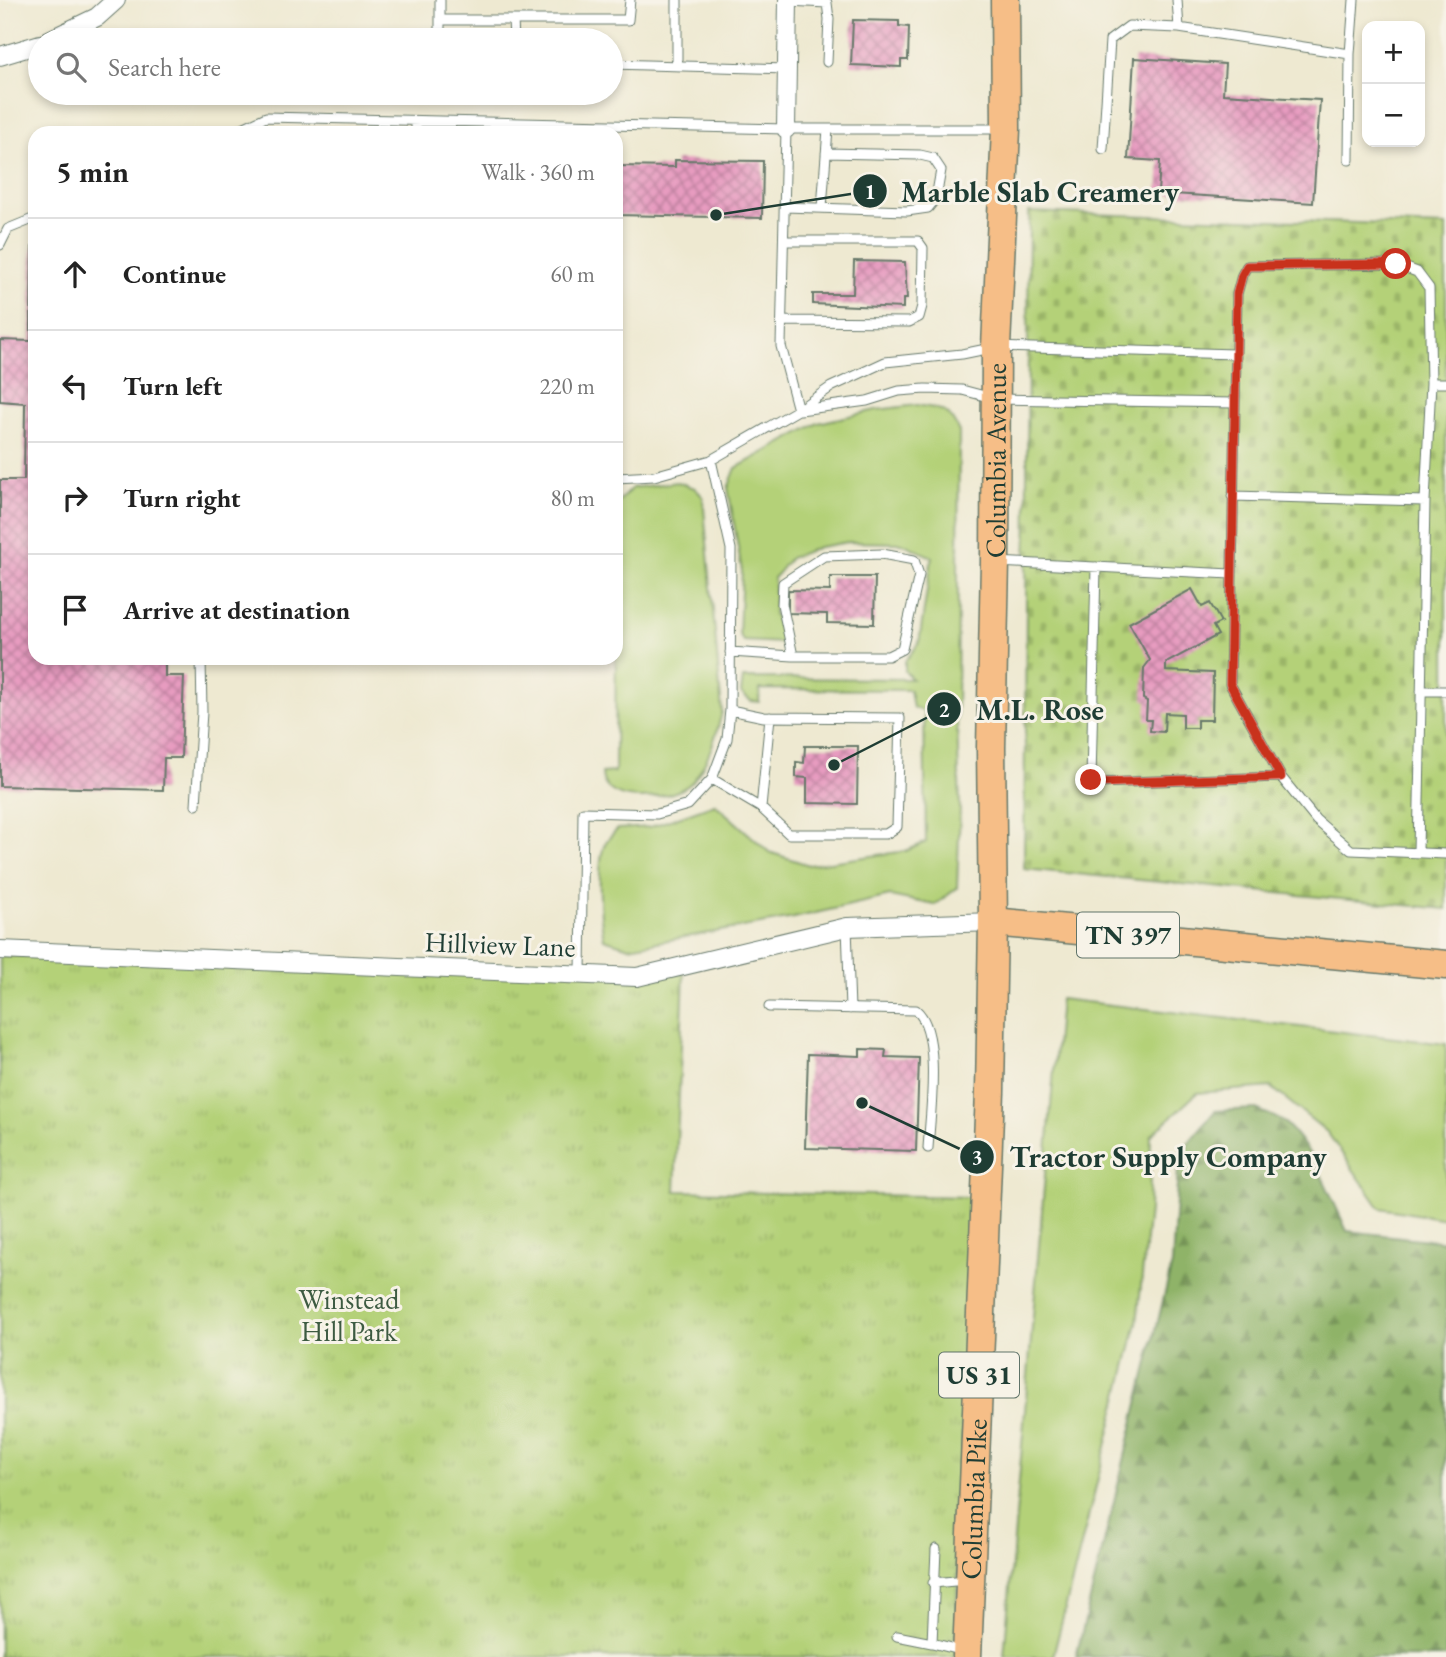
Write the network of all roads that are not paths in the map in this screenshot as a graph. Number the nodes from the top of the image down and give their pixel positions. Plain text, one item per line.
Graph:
1 (116, 0) edge
2 (440, 0) edge
3 (630, 0) edge
4 (677, 0) edge
5 (788, 0) edge
6 (1005, 0) edge
7 (1177, 0) edge
8 (1354, 0) edge
9 (440, 20) junction
10 (513, 20) junction
11 (74, 28) edge
12 (440, 28) edge
13 (513, 28) edge
14 (1178, 28) junction
15 (28, 48) edge
16 (1350, 54) junction
17 (0, 56) edge
18 (827, 62) dead end
19 (623, 64) edge
20 (677, 66) junction
21 (786, 69) junction
22 (416, 122) junction
23 (247, 126) edge
24 (416, 126) edge
25 (786, 129) junction
26 (828, 129) junction
27 (1006, 129) junction
28 (1103, 149) dead end
29 (826, 153) junction
30 (1349, 160) dead end
31 (785, 207) junction
32 (822, 208) junction
33 (28, 221) edge
34 (785, 241) junction
35 (0, 245) edge
36 (782, 321) junction
37 (996, 347) junction
38 (1235, 354) junction
39 (1431, 383) junction
40 (1446, 383) edge
41 (996, 399) junction
42 (1234, 403) junction
43 (798, 410) junction
44 (711, 460) junction
45 (623, 478) edge
46 (1233, 496) junction
47 (1425, 501) junction
48 (995, 562) junction
49 (1096, 567) junction
50 (1231, 574) junction
51 (730, 652) junction
52 (793, 656) junction
53 (201, 665) edge
54 (1421, 691) junction
55 (1446, 691) edge
56 (730, 710) junction
57 (770, 717) junction
58 (1281, 777) junction
59 (712, 779) junction
60 (196, 805) dead end
61 (761, 807) junction
62 (1418, 852) junction
63 (1446, 854) edge
64 (993, 922) junction
65 (846, 927) junction
66 (0, 950) edge
67 (1446, 965) edge
68 (581, 974) junction
69 (769, 1007) dead end
70 (850, 1009) junction
71 (928, 1148) dead end
72 (936, 1549) dead end
73 (971, 1580) junction
74 (933, 1583) junction
75 (897, 1636) dead end
76 (932, 1643) junction
77 (967, 1655) edge

1 - 11 street
2 - 9 lane
3 - 10 lane
4 - 20 lane
5 - 18 lane
5 - 21 street
6 - 27 main road, Columbia Avenue
7 - 14 lane
8 - 16 lane
9 - 10 lane
9 - 12 lane
10 - 13 lane
14 - 16 lane
14 - 28 lane
15 - 17 street
16 - 30 lane
19 - 20 lane
20 - 21 lane
21 - 25 street
22 - 23 lane
22 - 24 lane
22 - 25 lane
25 - 26 lane
25 - 31 lane
26 - 27 lane
26 - 29 lane
27 - 37 main road, Columbia Avenue
29 - 32 lane
29 - 32 lane
31 - 32 lane
31 - 34 lane
33 - 35 lane
34 - 36 lane
34 - 36 lane
36 - 43 lane
37 - 38 lane
37 - 41 main road, Columbia Avenue
37 - 43 lane
38 - 39 lane
38 - 42 lane
39 - 40 lane
39 - 47 lane
41 - 42 lane
41 - 43 lane
41 - 48 main road, Columbia Avenue
42 - 46 lane
43 - 44 lane
44 - 45 lane
44 - 51 lane
46 - 47 lane
46 - 50 lane
47 - 54 lane
48 - 49 lane
48 - 64 main road, Columbia Avenue
49 - 50 lane
49 - 58 lane
50 - 58 lane
51 - 52 lane
51 - 56 lane
52 - 52 lane
53 - 60 lane
54 - 55 lane
54 - 62 lane
56 - 57 lane
56 - 59 lane
57 - 61 lane
57 - 61 lane
58 - 62 lane
59 - 61 lane
59 - 68 lane
62 - 63 lane
64 - 65 street, Hillview Lane
64 - 67 main road, TN 397
64 - 73 main road, Columbia Pike / US 31
65 - 68 street, Hillview Lane
65 - 70 lane
66 - 68 street, Hillview Lane
69 - 70 lane
70 - 71 lane
72 - 74 lane
73 - 74 lane
73 - 77 main road, Columbia Pike / US 31
74 - 76 lane
75 - 76 lane
76 - 77 lane

